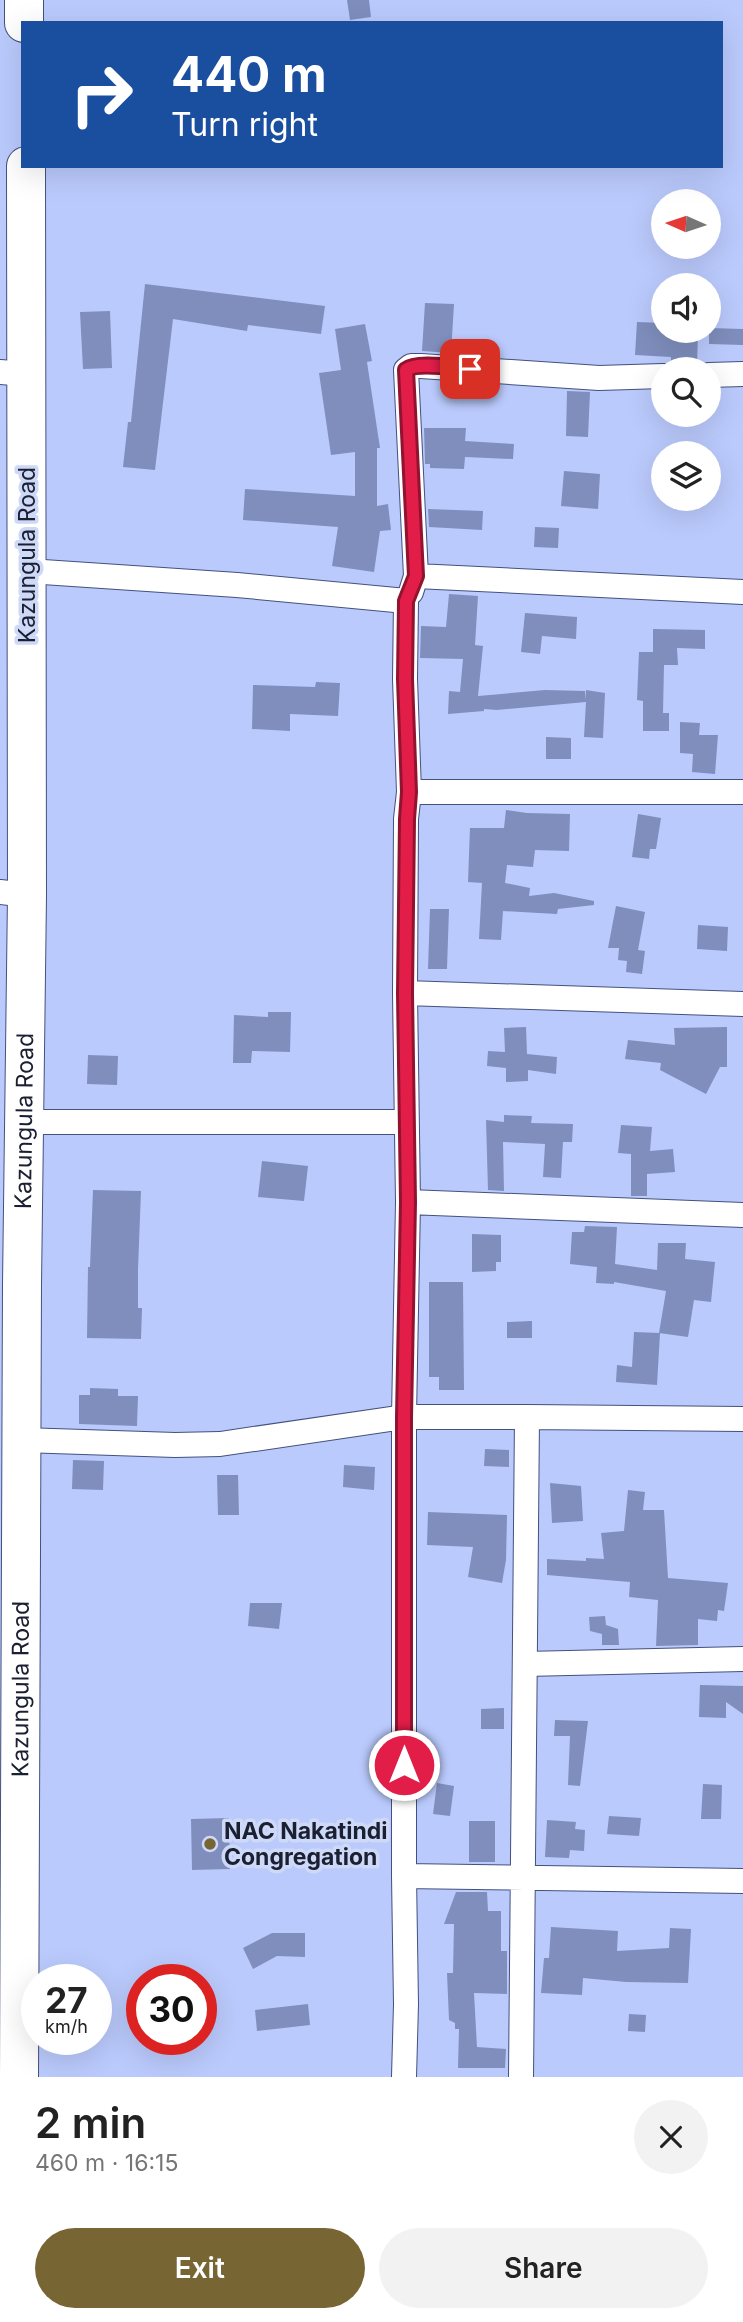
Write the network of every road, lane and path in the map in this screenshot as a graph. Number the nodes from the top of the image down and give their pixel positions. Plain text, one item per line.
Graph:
1 (24, 0) edge
2 (24, 21) edge
3 (26, 168) edge
4 (13, 373) edge
5 (743, 374) edge
6 (721, 375) edge
7 (651, 376) edge
8 (28, 571) junction
9 (416, 576) junction
10 (743, 592) edge
11 (406, 601) junction
12 (409, 792) junction
13 (743, 792) edge
14 (14, 893) edge
15 (405, 993) junction
16 (743, 1004) edge
17 (24, 1122) junction
18 (406, 1122) junction
19 (408, 1202) junction
20 (743, 1215) edge
21 (11, 1285) edge
22 (404, 1417) junction
23 (527, 1417) junction
24 (743, 1419) edge
25 (23, 1440) junction
26 (743, 1659) edge
27 (525, 1664) junction
28 (404, 1876) junction
29 (524, 1877) junction
30 (743, 1881) edge
31 (19, 2077) edge
32 (404, 2077) edge
33 (521, 2077) edge

1 - 2 highway
3 - 4 highway, Kazungula Road
4 - 8 highway, Kazungula Road
5 - 6 street
7 - 9 street
8 - 11 street
8 - 14 highway, Kazungula Road
9 - 10 street
9 - 11 street
11 - 12 street
12 - 13 street
12 - 15 street
14 - 17 highway, Kazungula Road
15 - 16 street
15 - 18 street
17 - 18 street
17 - 21 highway, Kazungula Road
18 - 19 street
19 - 20 street
19 - 22 street
21 - 25 highway, Kazungula Road
22 - 23 street
22 - 25 street
22 - 28 street
23 - 24 street
23 - 27 street
25 - 31 highway, Kazungula Road
26 - 27 street
27 - 29 street
28 - 29 street
28 - 32 street
29 - 30 street
29 - 33 street

